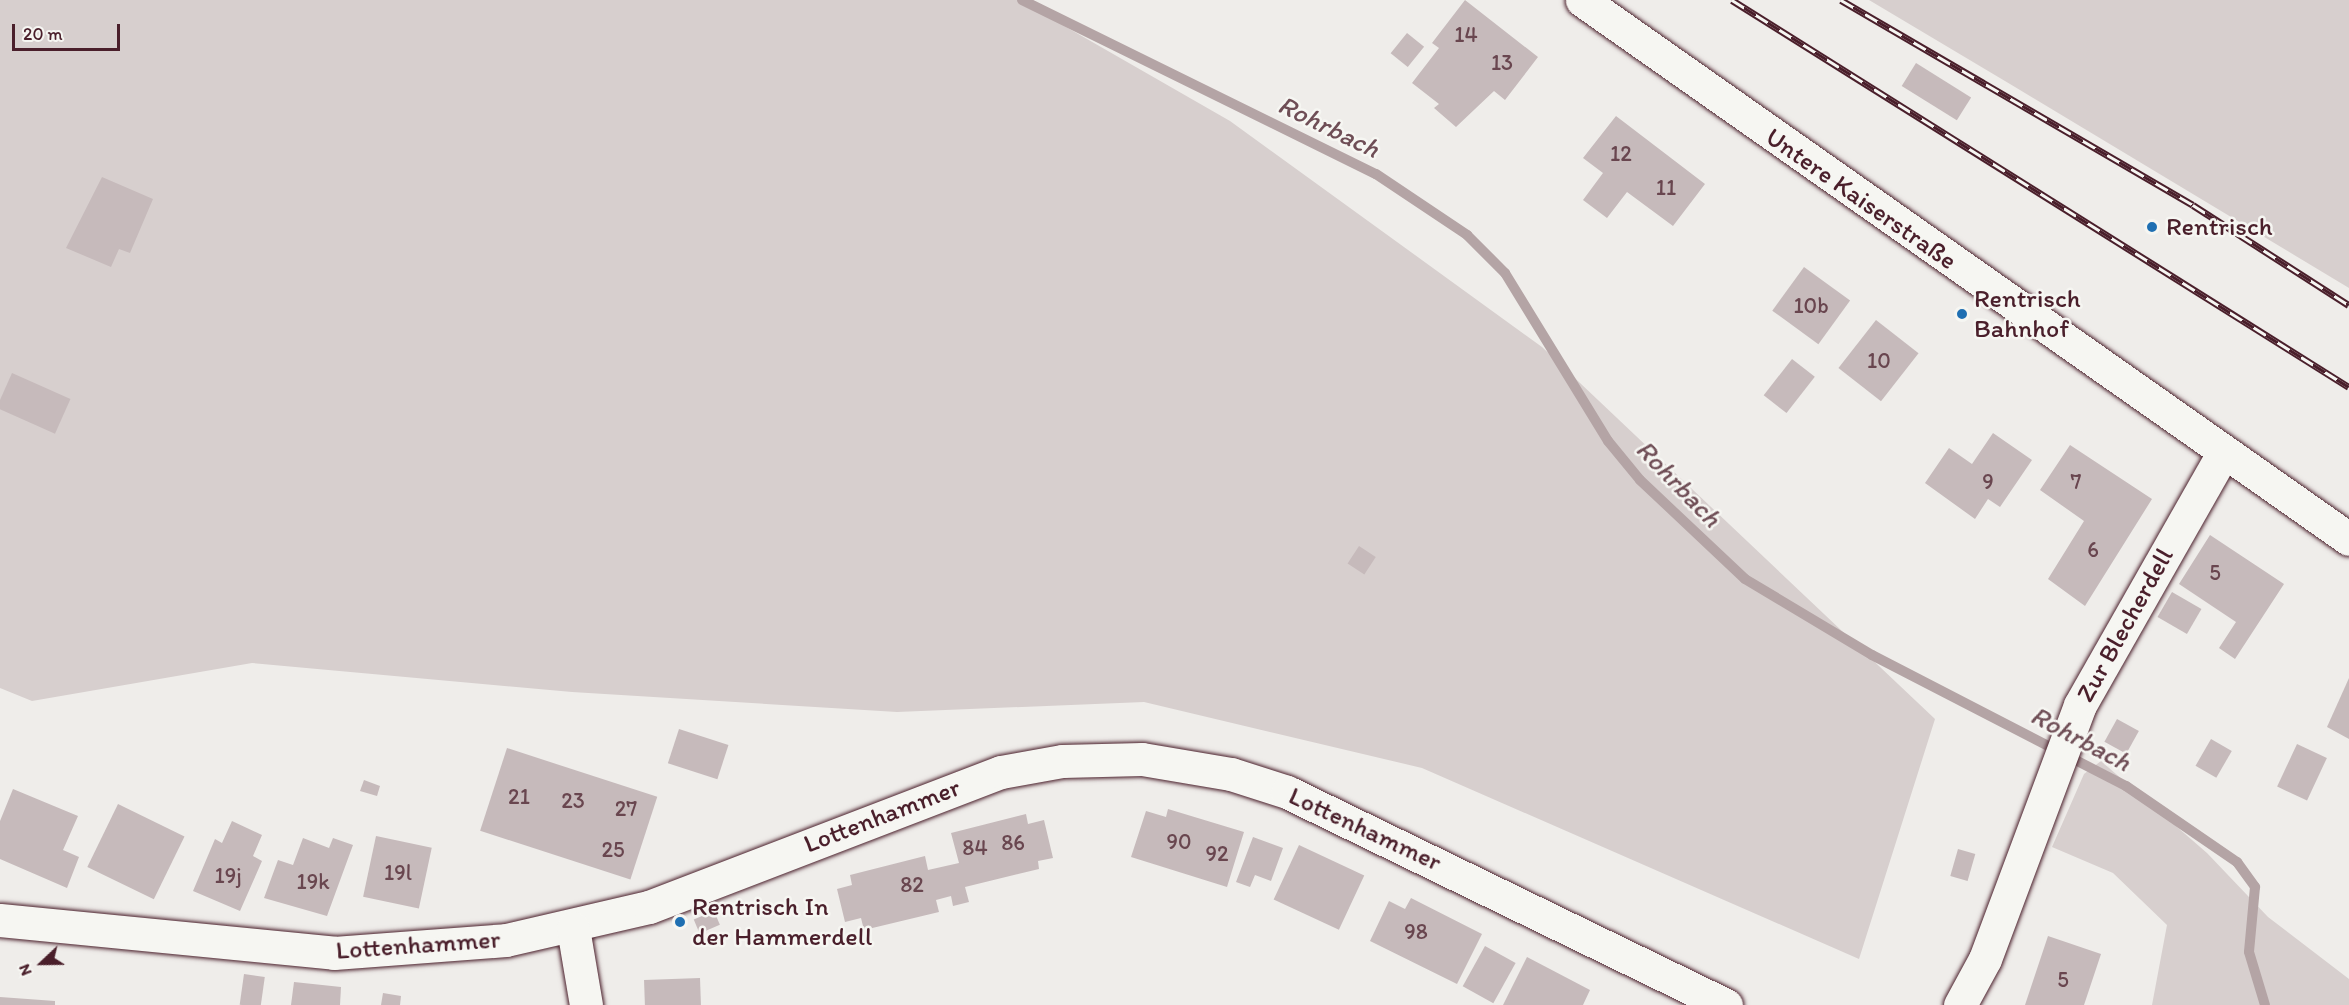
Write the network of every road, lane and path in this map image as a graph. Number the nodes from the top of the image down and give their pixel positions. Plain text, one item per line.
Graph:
1 (1582, 0) edge
2 (2224, 452) junction
3 (2349, 539) edge
4 (0, 920) edge
5 (573, 928) junction
6 (586, 1005) edge
7 (1726, 1005) edge
8 (1960, 1005) edge

1 - 2 street, Untere Kaiserstraße
2 - 3 street, Untere Kaiserstraße
2 - 8 street, Zur Blecherdell
4 - 5 street, Lottenhammer
5 - 6 street
5 - 7 street, Lottenhammer

